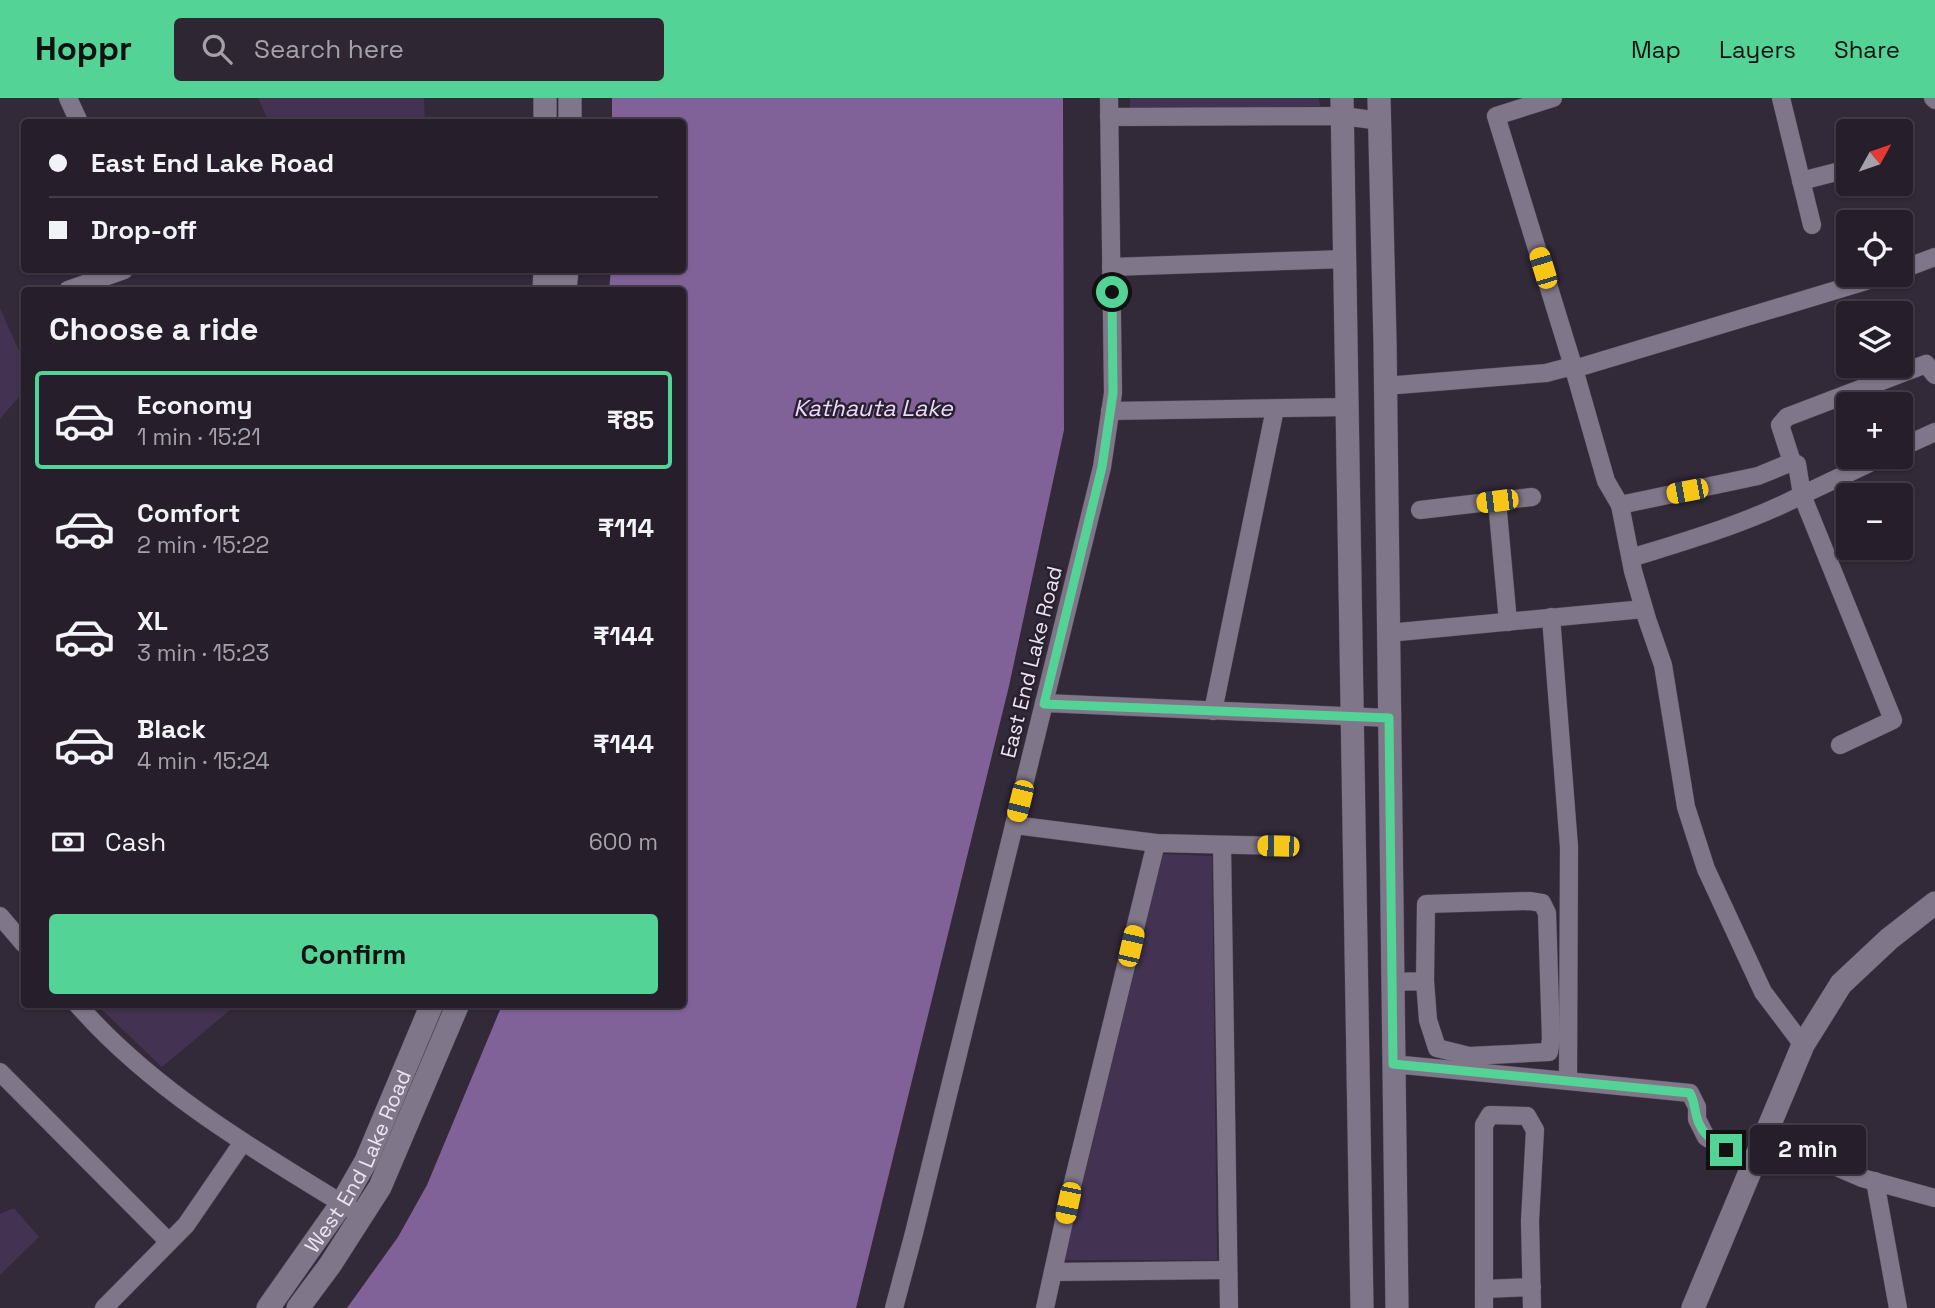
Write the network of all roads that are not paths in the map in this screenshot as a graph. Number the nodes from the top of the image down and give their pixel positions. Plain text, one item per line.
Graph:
1 (68, 98) edge
2 (545, 98) edge
3 (570, 98) edge
4 (1109, 98) edge
5 (1379, 98) edge
6 (1553, 98) edge
7 (1781, 98) edge
8 (1343, 107) edge
9 (1109, 117) junction
10 (78, 119) edge
11 (545, 119) edge
12 (570, 119) edge
13 (1380, 121) junction
14 (1836, 172) edge
15 (1801, 181) junction
16 (1812, 225) dead end
17 (1935, 257) edge
18 (1346, 259) junction
19 (1913, 265) edge
20 (1111, 267) junction
21 (116, 273) edge
22 (76, 287) edge
23 (1846, 287) edge
24 (1574, 369) junction
25 (1935, 375) edge
26 (1385, 386) junction
27 (1349, 408) junction
28 (1275, 409) junction
29 (1110, 411) junction
30 (1935, 432) edge
31 (1913, 442) edge
32 (1792, 463) junction
33 (1857, 469) edge
34 (1802, 495) junction
35 (1532, 497) dead end
36 (1497, 501) junction
37 (1620, 505) junction
38 (1420, 510) dead end
39 (1631, 558) junction
40 (1644, 609) junction
41 (1551, 617) junction
42 (1508, 621) junction
43 (1388, 633) junction
44 (1044, 704) junction
45 (1213, 711) junction
46 (1353, 717) junction
47 (1389, 718) junction
48 (1840, 745) dead end
49 (1014, 825) junction
50 (1156, 843) junction
51 (1222, 845) junction
52 (1278, 846) dead end
53 (1935, 903) edge
54 (0, 916) edge
55 (21, 940) edge
56 (1425, 981) junction
57 (1392, 982) junction
58 (80, 1008) edge
59 (430, 1008) edge
60 (456, 1008) edge
61 (1803, 1045) junction
62 (1393, 1064) junction
63 (0, 1072) edge
64 (1568, 1080) junction
65 (1765, 1136) junction
66 (243, 1142) junction
67 (1753, 1165) junction
68 (1875, 1181) junction
69 (1935, 1198) edge
70 (352, 1209) junction
71 (169, 1242) junction
72 (1228, 1270) junction
73 (1053, 1272) junction
74 (1532, 1287) junction
75 (1484, 1289) junction
76 (104, 1308) edge
77 (268, 1308) edge
78 (298, 1308) edge
79 (894, 1308) edge
80 (1045, 1308) edge
81 (1229, 1308) edge
82 (1362, 1308) edge
83 (1397, 1308) edge
84 (1483, 1308) edge
85 (1532, 1308) edge
86 (1693, 1308) edge
87 (1898, 1308) edge

1 - 10 street
2 - 11 street
3 - 12 street
4 - 9 street, East End Lake Road
5 - 13 street
6 - 24 street
7 - 15 street
8 - 9 street
8 - 13 street
8 - 18 street
9 - 20 street, East End Lake Road
13 - 26 street
14 - 15 street
15 - 16 street
17 - 19 street
18 - 20 street
18 - 27 street
20 - 29 street, East End Lake Road
21 - 22 street
23 - 24 street
24 - 26 street
24 - 37 street
25 - 32 street
26 - 43 street
27 - 28 street
27 - 46 street
28 - 29 street
28 - 45 street
29 - 44 street, East End Lake Road
30 - 31 street
32 - 34 street
32 - 37 street
33 - 34 street
34 - 39 street
34 - 48 street
35 - 36 street
36 - 38 street
36 - 42 street
37 - 39 street
39 - 40 street
40 - 41 street
40 - 61 street
41 - 42 street
41 - 64 street
42 - 43 street
43 - 47 street
44 - 45 street
44 - 49 street, East End Lake Road
45 - 46 street
46 - 47 street
46 - 82 street
47 - 57 street
49 - 50 street
49 - 79 street, East End Lake Road
50 - 51 street
50 - 73 street
51 - 52 street
51 - 72 street
53 - 61 street
54 - 55 street
56 - 56 street
56 - 57 street
57 - 62 street
58 - 66 street
59 - 70 street, West End Lake Road
60 - 70 street, West End Lake Road
61 - 65 street
62 - 64 street
62 - 83 street
63 - 71 street
64 - 67 street
65 - 67 street
65 - 68 street
66 - 70 street
66 - 71 street
67 - 86 street
68 - 69 street
68 - 87 street
70 - 77 street, West End Lake Road
70 - 78 street, West End Lake Road
71 - 76 street
72 - 73 street
72 - 81 street
73 - 80 street
74 - 75 street
74 - 75 street
74 - 85 street
75 - 84 street

